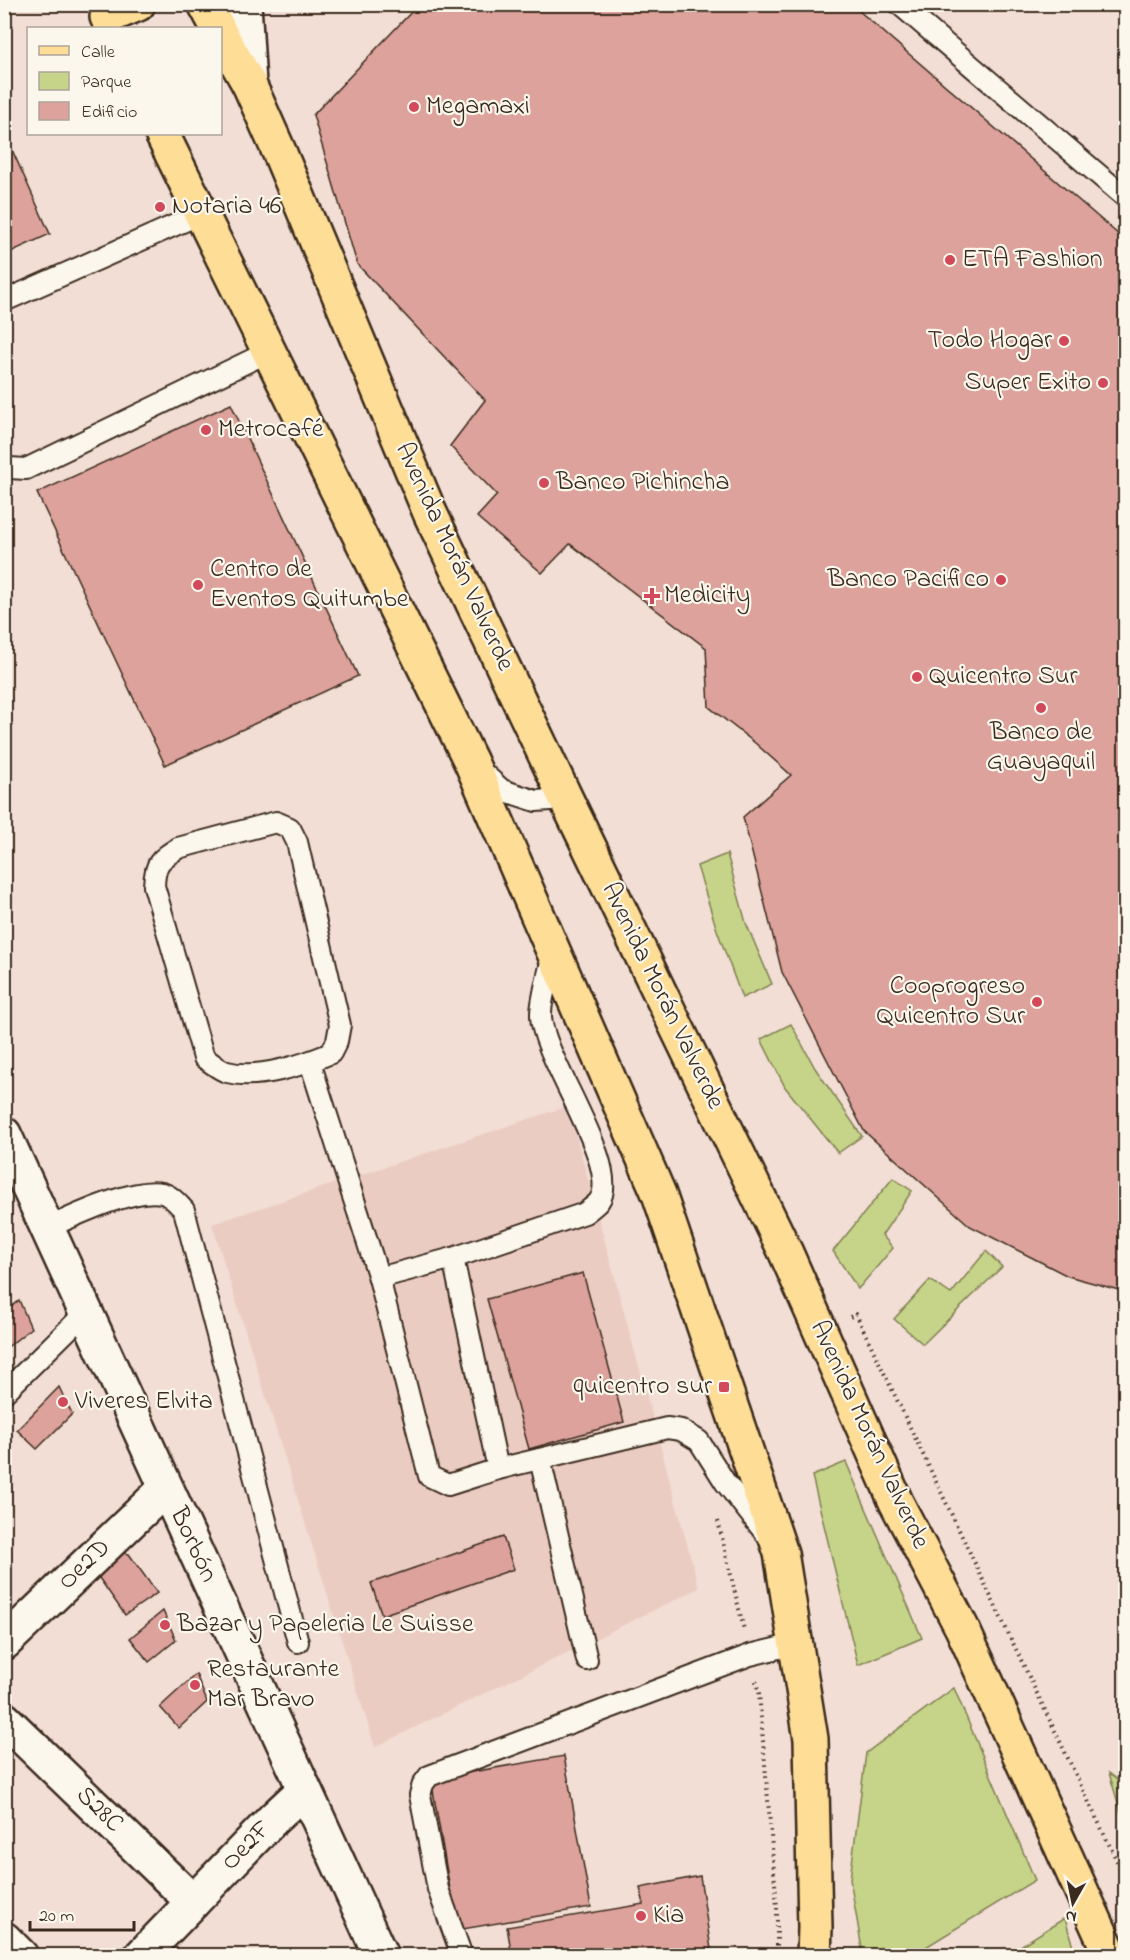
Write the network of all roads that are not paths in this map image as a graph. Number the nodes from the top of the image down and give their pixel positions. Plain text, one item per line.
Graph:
1 (138, 4) edge
2 (205, 4) edge
3 (244, 4) edge
4 (899, 4) edge
5 (107, 17) edge
6 (217, 27) edge
7 (222, 37) edge
8 (249, 84) junction
9 (162, 135) edge
10 (1125, 198) edge
11 (200, 214) junction
12 (4, 301) edge
13 (268, 352) junction
14 (4, 465) edge
15 (471, 762) junction
16 (566, 799) junction
17 (553, 950) junction
18 (310, 1062) junction
19 (4, 1134) edge
20 (47, 1228) junction
21 (453, 1258) junction
22 (379, 1278) junction
23 (86, 1312) junction
24 (4, 1393) edge
25 (540, 1459) junction
26 (498, 1469) junction
27 (166, 1488) junction
28 (781, 1553) junction
29 (298, 1642) dead end
30 (4, 1643) edge
31 (795, 1644) junction
32 (587, 1660) dead end
33 (4, 1719) edge
34 (304, 1790) junction
35 (194, 1902) junction
36 (1089, 1906) junction
37 (4, 1939) edge
38 (1125, 1940) edge
39 (375, 1953) edge
40 (21, 1956) edge
41 (141, 1956) edge
42 (462, 1956) edge
43 (814, 1956) edge
44 (1111, 1956) edge

1 - 5 main road
2 - 6 main road
3 - 8 street
4 - 10 lane
7 - 8 main road, Avenida Morán Valverde
8 - 16 main road, Avenida Morán Valverde
9 - 11 main road
11 - 12 lane
11 - 13 main road
13 - 14 lane
13 - 15 main road
15 - 16 lane
15 - 17 main road
16 - 36 main road, Avenida Morán Valverde
17 - 21 lane
17 - 28 main road
18 - 18 lane
18 - 22 lane
19 - 20 street, Borbón
20 - 23 street, Borbón
20 - 29 lane
21 - 22 lane
21 - 26 lane
22 - 26 lane
23 - 24 lane
23 - 27 street, Borbón
25 - 26 lane
25 - 28 lane
25 - 32 lane
27 - 30 street, Oe2D
27 - 34 street, Borbón
28 - 31 main road
31 - 42 lane
31 - 43 main road
33 - 35 street, S28C
34 - 35 street, Oe2F
34 - 39 street, Borbón
35 - 41 street, Oe2F
36 - 38 main road
36 - 44 main road, Avenida Morán Valverde
37 - 40 street

